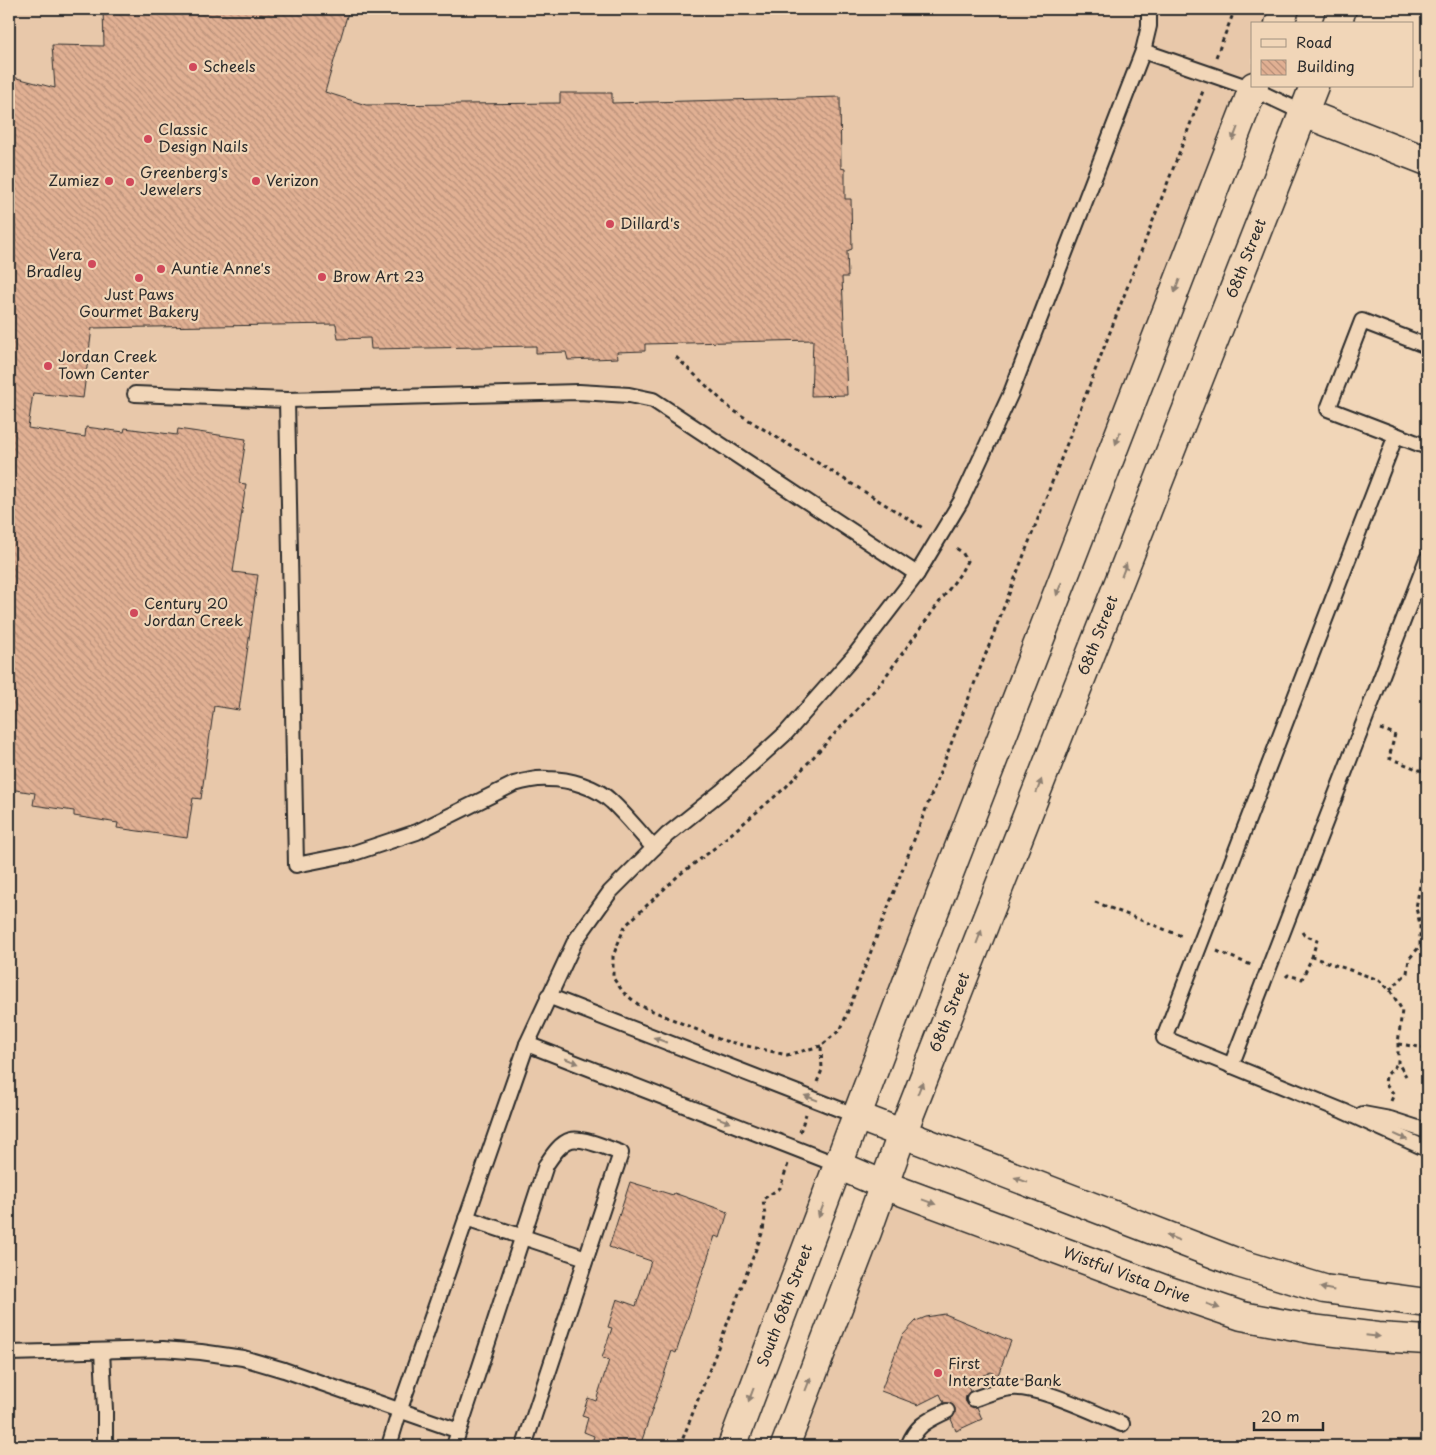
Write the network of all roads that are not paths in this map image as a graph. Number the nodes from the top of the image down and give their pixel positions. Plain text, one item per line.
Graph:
1 (1149, 9) edge
2 (1286, 9) edge
3 (1342, 9) edge
4 (1280, 22) edge
5 (1338, 22) edge
6 (1143, 51) junction
7 (1251, 87) edge
8 (1253, 88) edge
9 (1313, 88) edge
10 (1304, 113) junction
11 (1427, 161) edge
12 (1427, 346) edge
13 (135, 394) dead end
14 (287, 400) junction
15 (1396, 435) junction
16 (1427, 446) edge
17 (1427, 559) edge
18 (918, 574) junction
19 (654, 848) junction
20 (548, 996) junction
21 (527, 1044) junction
22 (1231, 1066) junction
23 (1343, 1110) junction
24 (857, 1116) junction
25 (1427, 1131) edge
26 (902, 1134) junction
27 (1427, 1149) edge
28 (838, 1165) junction
29 (884, 1185) junction
30 (466, 1218) junction
31 (522, 1237) junction
32 (586, 1258) junction
33 (1427, 1303) edge
34 (1427, 1340) edge
35 (102, 1351) junction
36 (9, 1353) edge
37 (974, 1399) dead end
38 (400, 1411) junction
39 (947, 1411) dead end
40 (1122, 1424) dead end
41 (459, 1431) junction
42 (105, 1446) edge
43 (389, 1446) edge
44 (454, 1446) edge
45 (524, 1446) edge
46 (732, 1446) edge
47 (785, 1446) edge
48 (908, 1446) edge

1 - 6 lane
2 - 4 street
3 - 5 street
6 - 7 lane
6 - 18 lane
8 - 10 lane
8 -> 24 street
9 - 10 street, 68th Street
10 - 11 street
26 -> 10 street, 68th Street
12 - 15 lane
13 - 14 lane
14 - 18 lane
14 - 19 lane
15 - 16 lane
15 - 22 lane
17 - 22 lane
18 - 19 lane
19 - 20 lane
20 - 21 lane
24 -> 20 lane
21 -> 28 lane
21 - 30 lane
22 - 23 lane
23 - 25 lane
23 -> 27 lane
24 - 26 street
24 - 28 street
26 - 29 street, 68th Street
33 -> 26 street
28 - 29 street, Wistful Vista Drive
28 -> 46 street, South 68th Street
29 -> 34 street, Wistful Vista Drive
47 -> 29 street
30 - 31 lane
30 - 38 lane
31 - 32 lane
31 - 32 lane
31 - 41 lane
32 - 45 lane
35 - 36 lane
35 - 38 lane
35 - 42 lane
37 - 40 lane
38 - 41 lane
38 - 43 lane
39 - 48 lane
41 - 44 lane

